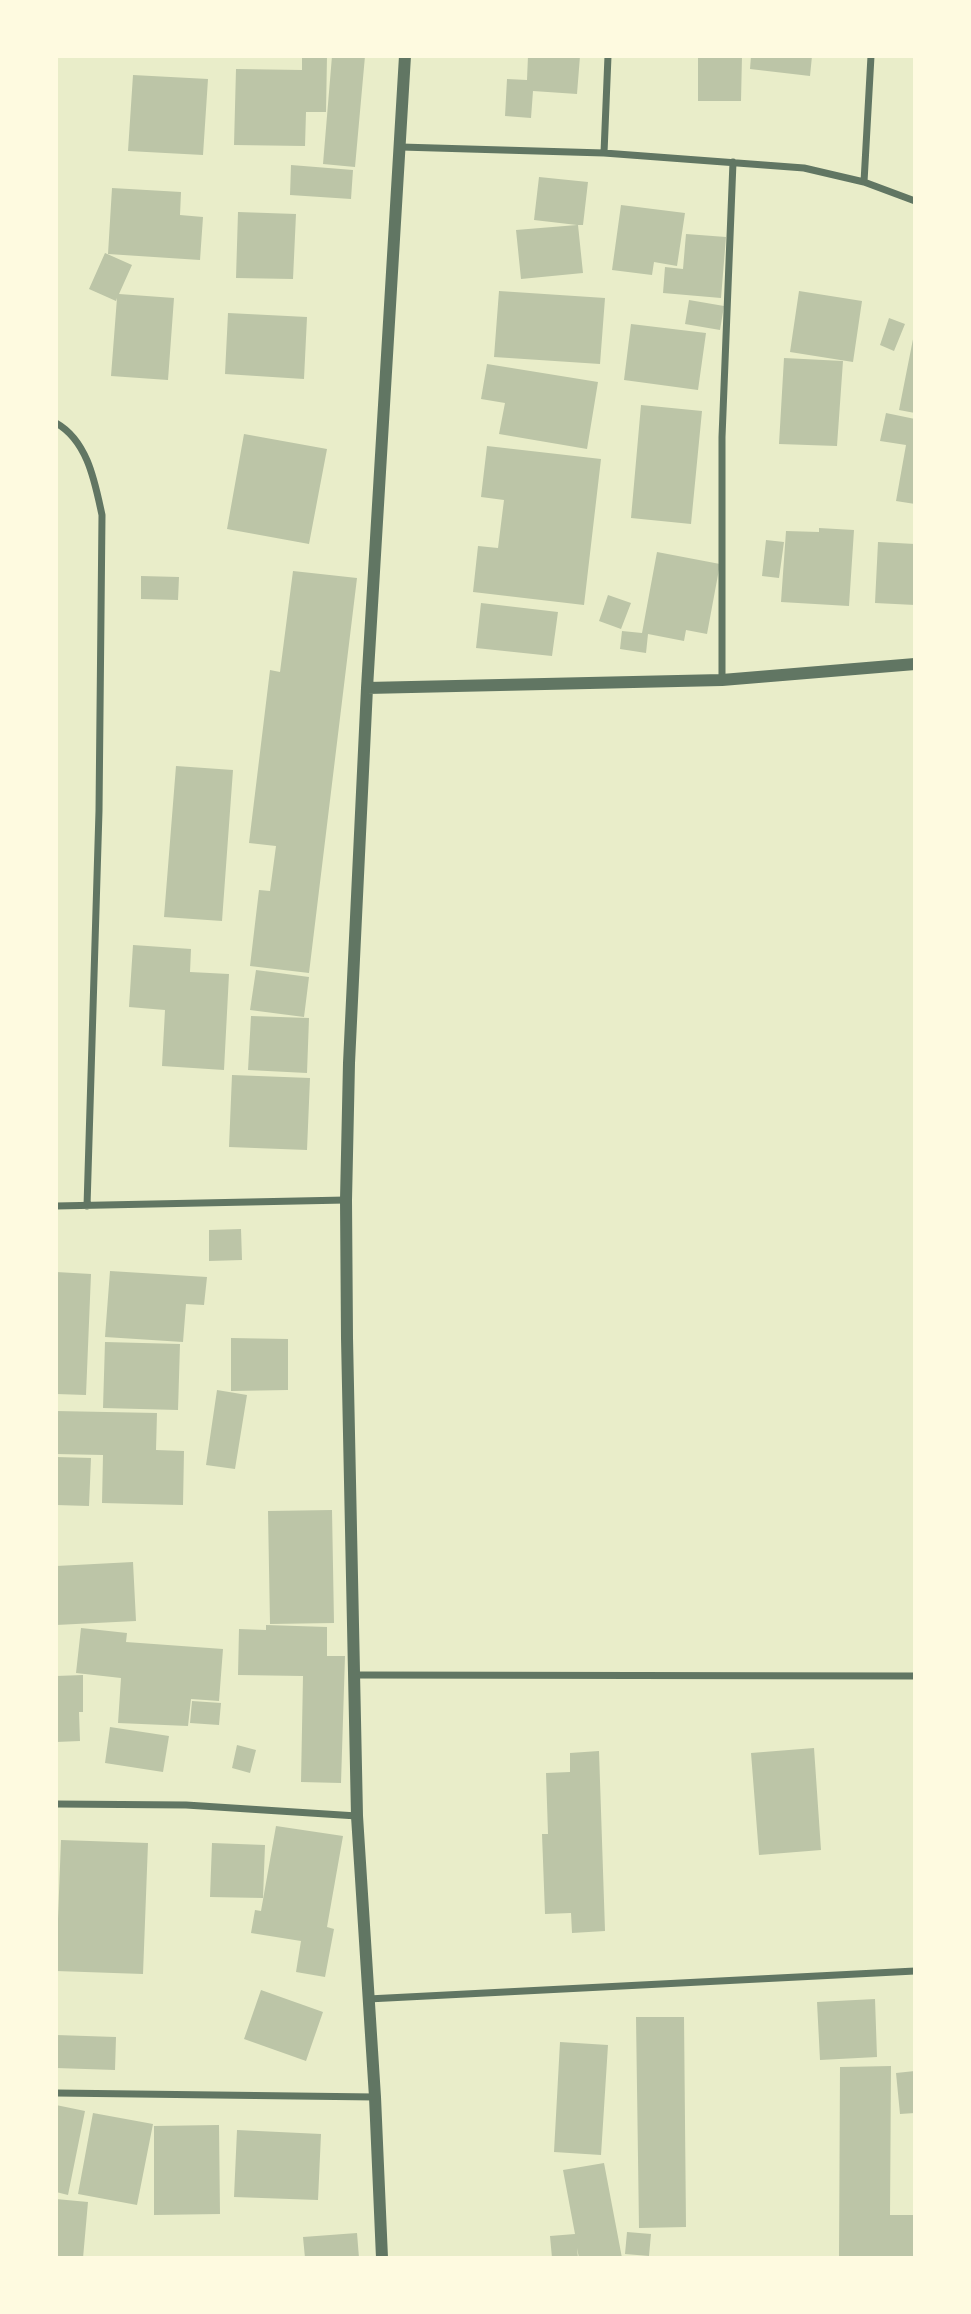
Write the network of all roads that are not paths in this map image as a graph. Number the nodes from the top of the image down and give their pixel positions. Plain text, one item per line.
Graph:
1 (405, 56) edge
2 (608, 56) edge
3 (871, 56) edge
4 (401, 147) junction
5 (604, 153) junction
6 (733, 162) junction
7 (864, 182) junction
8 (915, 201) edge
9 (56, 423) edge
10 (915, 664) edge
11 (722, 680) junction
12 (367, 688) junction
13 (346, 1200) junction
14 (56, 1206) edge
15 (87, 1206) junction
16 (356, 1675) junction
17 (915, 1676) edge
18 (56, 1804) edge
19 (358, 1816) junction
20 (915, 1971) edge
21 (368, 1998) junction
22 (56, 2093) edge
23 (375, 2097) junction
24 (382, 2258) edge

1 - 4 street
2 - 5 street
3 - 7 street
4 - 5 street
4 - 12 street
5 - 6 street
6 - 7 street
6 - 11 street
7 - 8 street
9 - 15 street
10 - 11 street
11 - 12 street
12 - 13 street
13 - 15 street
13 - 16 street
14 - 15 street
16 - 17 street
16 - 19 street
18 - 19 street
19 - 21 street
20 - 21 street
21 - 23 street
22 - 23 street
23 - 24 street

